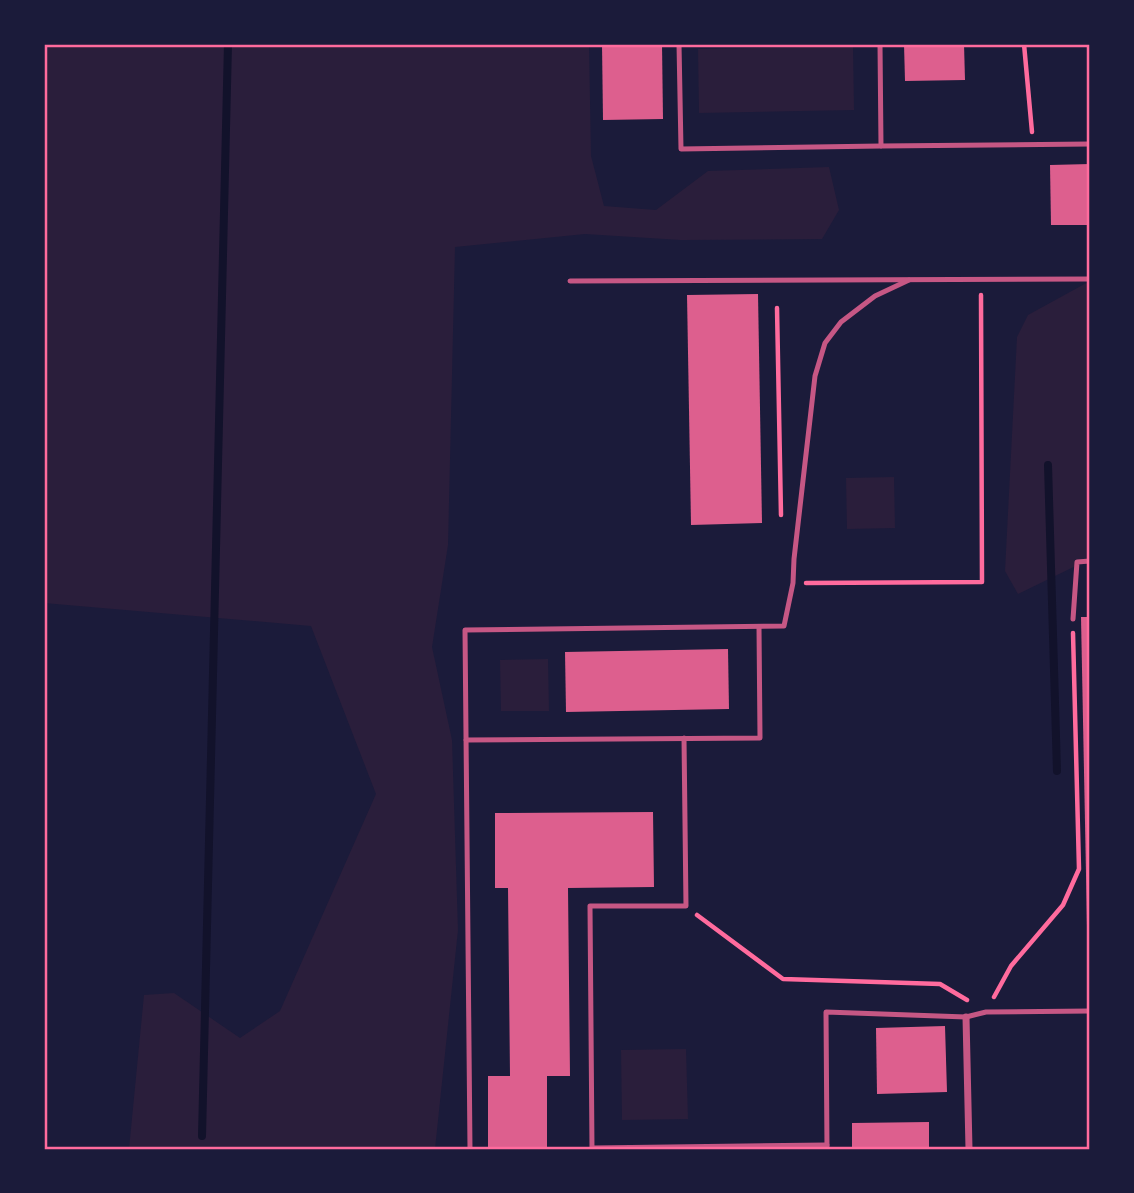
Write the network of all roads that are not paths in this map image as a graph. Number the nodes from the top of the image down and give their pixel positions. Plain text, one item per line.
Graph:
1 (679, 44) edge
2 (880, 44) edge
3 (1090, 144) edge
4 (881, 146) junction
5 (1090, 279) edge
6 (909, 280) junction
7 (570, 281) dead end
8 (1090, 562) edge
9 (1073, 619) road end
10 (760, 627) junction
11 (684, 738) junction
12 (466, 740) junction
13 (1090, 1011) edge
14 (966, 1017) junction
15 (827, 1147) edge
16 (470, 1149) edge
17 (969, 1149) edge

1 - 4 lane
2 - 4 lane
3 - 4 lane
5 - 6 lane
6 - 7 lane
6 - 10 lane
8 - 9 lane
10 - 11 lane
10 - 12 lane
11 - 12 lane
11 - 15 lane
12 - 16 lane
13 - 14 lane
14 - 15 lane
14 - 17 street

